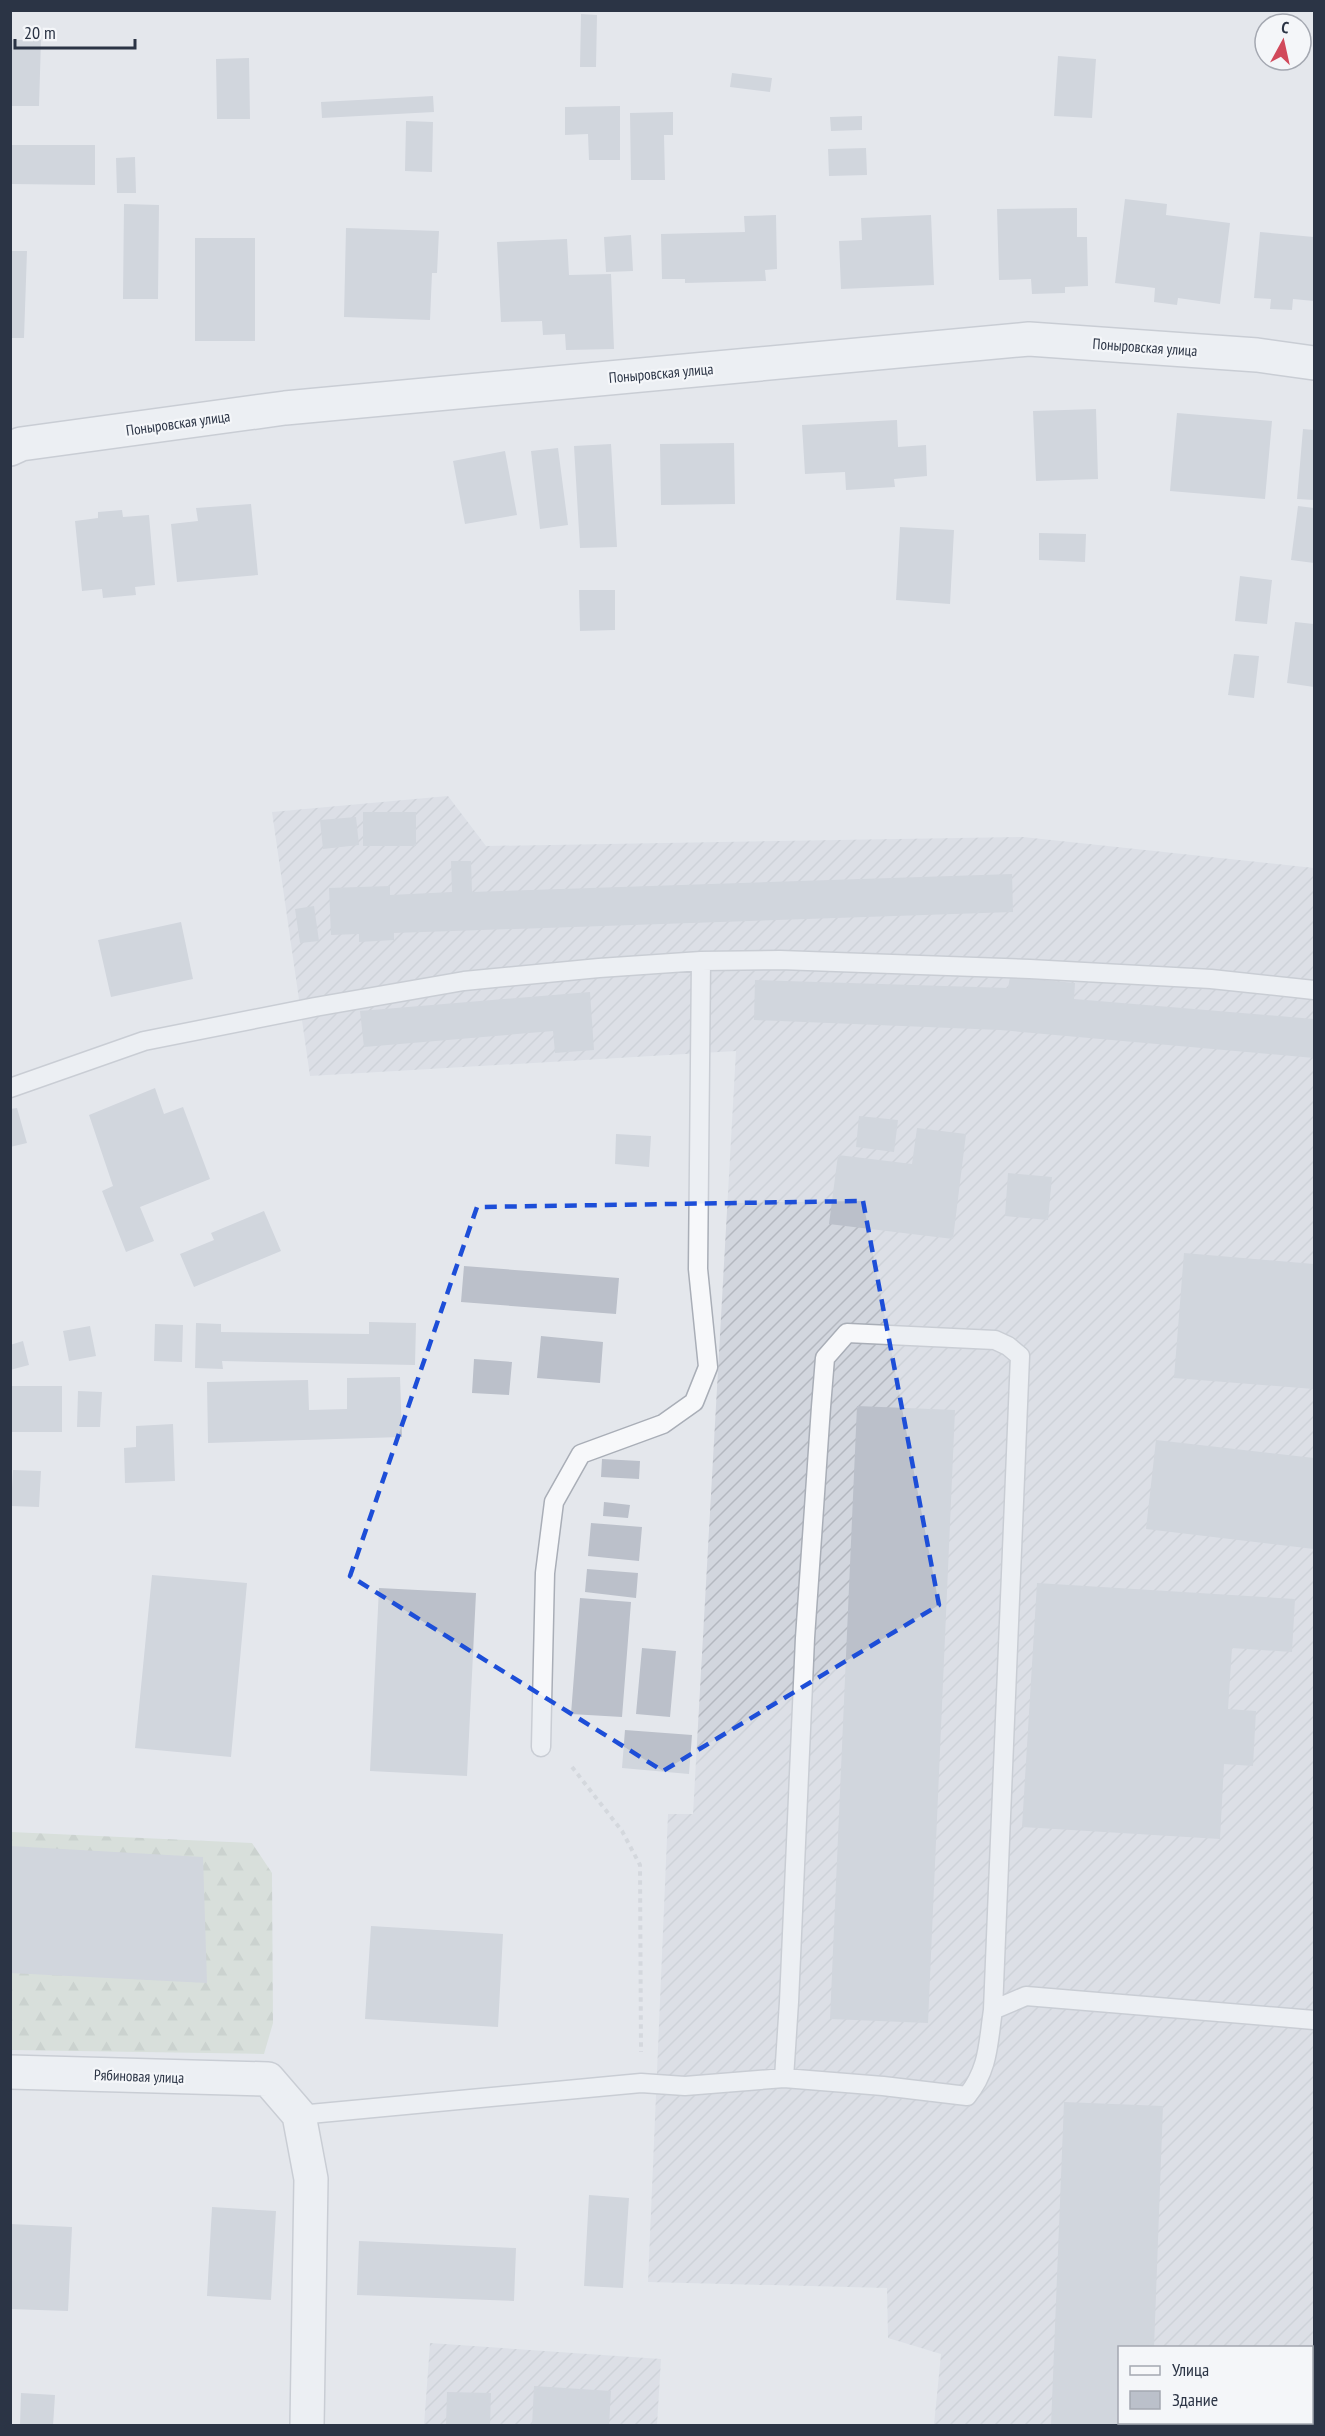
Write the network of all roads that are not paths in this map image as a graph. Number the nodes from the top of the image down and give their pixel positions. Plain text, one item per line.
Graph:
1 (1314, 363) edge
2 (10, 449) edge
3 (701, 961) junction
4 (1314, 990) edge
5 (10, 1088) edge
6 (541, 1747) dead end
7 (993, 2010) junction
8 (1314, 2020) edge
9 (10, 2072) edge
10 (784, 2078) junction
11 (299, 2115) junction
12 (308, 2426) edge

1 - 2 street, Поныровская улица
3 - 4 lane
3 - 5 lane
3 - 6 lane
7 - 8 lane
7 - 10 lane
7 - 10 lane
9 - 11 street, Рябиновая улица
10 - 11 lane
11 - 12 street

